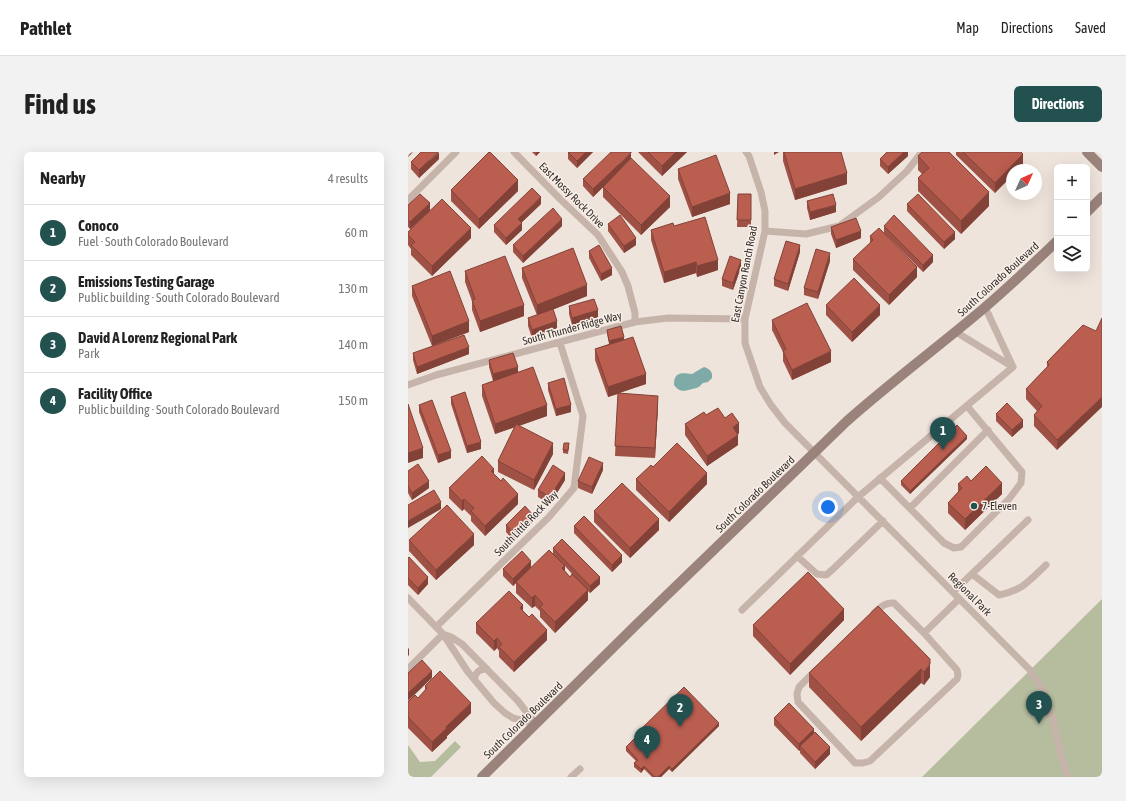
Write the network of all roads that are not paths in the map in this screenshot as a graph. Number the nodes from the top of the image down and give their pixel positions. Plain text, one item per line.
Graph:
1 (456, 152) edge
2 (514, 152) edge
3 (746, 152) edge
4 (922, 152) edge
5 (1087, 152) edge
6 (1102, 167) edge
7 (1102, 197) edge
8 (408, 200) edge
9 (1090, 209) edge
10 (766, 231) junction
11 (1054, 244) edge
12 (985, 307) junction
13 (745, 319) junction
14 (635, 322) junction
15 (956, 332) junction
16 (560, 343) junction
17 (1014, 367) junction
18 (408, 385) edge
19 (967, 406) junction
20 (988, 430) junction
21 (814, 453) junction
22 (880, 478) junction
23 (858, 497) junction
24 (910, 508) junction
25 (1028, 520) dead end
26 (883, 521) junction
27 (797, 556) junction
28 (1046, 565) dead end
29 (972, 574) junction
30 (952, 592) junction
31 (408, 598) edge
32 (959, 599) junction
33 (742, 610) dead end
34 (866, 621) edge
35 (436, 627) junction
36 (924, 633) junction
37 (443, 634) junction
38 (821, 665) edge
39 (408, 669) edge
40 (487, 669) junction
41 (474, 679) junction
42 (536, 724) junction
43 (580, 769) dead end
44 (482, 777) edge
45 (571, 777) edge
46 (1068, 777) edge

1 - 8 lane
2 - 14 lane, East Mossy Rock Drive
3 - 10 lane, East Canyon Ranch Road
4 - 10 lane
5 - 6 main road
7 - 9 main road
10 - 13 lane, East Canyon Ranch Road
11 - 12 main road, South Colorado Boulevard
12 - 15 main road, South Colorado Boulevard
12 - 17 lane
13 - 14 lane, South Thunder Ridge Way
13 - 21 lane, East Canyon Ranch Road
14 - 16 lane, South Thunder Ridge Way
15 - 17 lane
15 - 21 main road, South Colorado Boulevard
16 - 18 lane, South Thunder Ridge Way
16 - 35 lane, South Little Rock Way
17 - 19 lane
19 - 20 lane
19 - 22 lane
20 - 24 lane
20 - 24 lane
21 - 23 lane, Regional Park
21 - 42 main road, South Colorado Boulevard
22 - 23 lane
22 - 24 lane
23 - 26 lane, Regional Park
23 - 27 lane
25 - 29 lane
26 - 27 lane
26 - 30 lane, Regional Park
27 - 33 lane
28 - 29 lane
29 - 30 lane
30 - 32 lane, Regional Park
31 - 35 lane
32 - 36 lane
32 - 46 lane, Regional Park
34 - 36 lane
35 - 37 lane
36 - 38 lane
37 - 39 lane
37 - 40 lane
37 - 41 lane
40 - 41 lane
40 - 42 lane
41 - 42 lane
42 - 44 main road, South Colorado Boulevard
43 - 45 lane

